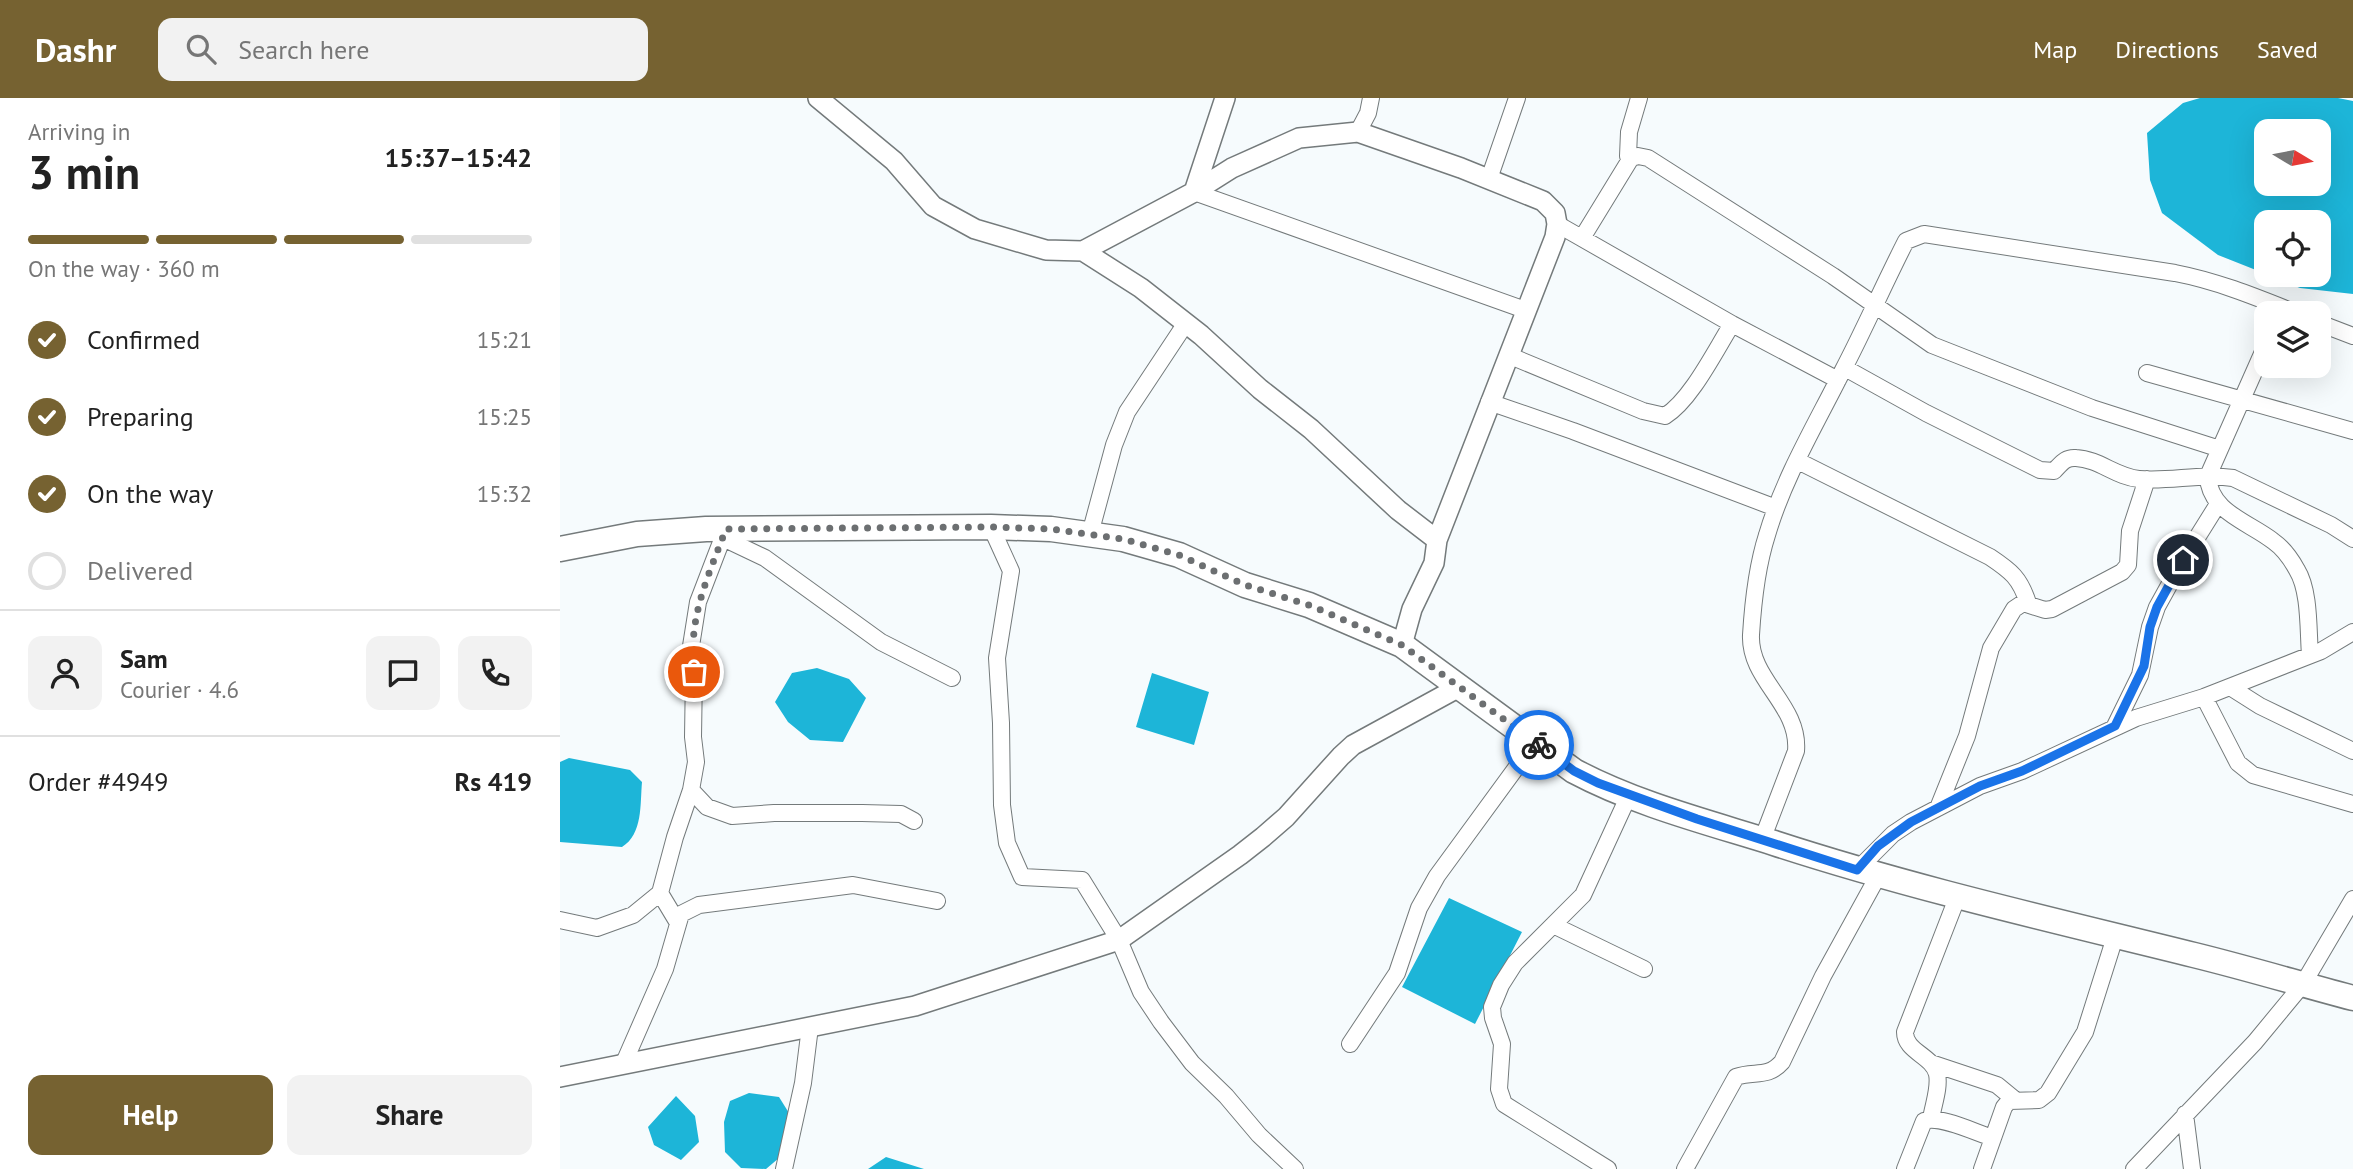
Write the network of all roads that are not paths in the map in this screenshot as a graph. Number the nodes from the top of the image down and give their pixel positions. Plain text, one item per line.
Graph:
1 (818, 98) edge
2 (1225, 98) edge
3 (1371, 98) edge
4 (1517, 98) edge
5 (1639, 98) edge
6 (1358, 132) junction
7 (1631, 158) junction
8 (1489, 179) junction
9 (1194, 192) junction
10 (1557, 224) junction
11 (1582, 238) junction
12 (1083, 251) junction
13 (2262, 301) edge
14 (1874, 306) junction
15 (1525, 310) junction
16 (1186, 323) junction
17 (1732, 324) junction
18 (2331, 328) edge
19 (2353, 336) edge
20 (1507, 355) junction
21 (2254, 372) edge
22 (2147, 373) dead end
23 (1841, 374) junction
24 (2241, 401) junction
25 (1489, 402) junction
26 (2353, 431) edge
27 (2220, 449) junction
28 (1798, 461) junction
29 (2208, 476) junction
30 (2147, 479) junction
31 (2218, 505) junction
32 (1776, 508) junction
33 (991, 527) junction
34 (725, 533) junction
35 (1090, 534) junction
36 (2353, 539) edge
37 (1437, 540) junction
38 (560, 549) edge
39 (2028, 603) junction
40 (2353, 632) edge
41 (1402, 645) junction
42 (2309, 655) junction
43 (952, 678) dead end
44 (1461, 687) junction
45 (2230, 687) junction
46 (2204, 697) junction
47 (2115, 726) junction
48 (1535, 742) junction
49 (2353, 751) edge
50 (691, 790) junction
51 (1629, 794) junction
52 (2353, 804) edge
53 (1938, 808) junction
54 (914, 821) dead end
55 (1762, 840) junction
56 (1867, 873) junction
57 (660, 893) junction
58 (1957, 898) junction
59 (2353, 899) edge
60 (937, 901) dead end
61 (560, 920) edge
62 (678, 923) junction
63 (1553, 925) junction
64 (2115, 937) junction
65 (1119, 940) junction
66 (1644, 969) dead end
67 (2303, 984) junction
68 (2353, 998) edge
69 (810, 1027) junction
70 (1350, 1044) dead end
71 (1931, 1063) junction
72 (623, 1065) junction
73 (560, 1077) edge
74 (2014, 1099) junction
75 (2185, 1114) junction
76 (1931, 1118) junction
77 (1993, 1138) junction
78 (784, 1169) edge
79 (1295, 1169) edge
80 (1608, 1169) edge
81 (1685, 1169) edge
82 (1905, 1169) edge
83 (1982, 1169) edge
84 (2134, 1169) edge
85 (2192, 1169) edge

1 - 12 street
2 - 9 street
3 - 6 street
4 - 8 street
5 - 7 street
6 - 8 street
6 - 9 street
7 - 11 street
7 - 14 street
8 - 10 street
9 - 12 street
9 - 15 street
10 - 11 street
10 - 15 street
11 - 17 street
12 - 16 street
13 - 14 street
14 - 23 street
14 - 27 street
15 - 20 street
16 - 35 street
16 - 37 street
17 - 20 street
17 - 23 street
18 - 19 street
20 - 25 street
21 - 24 street
22 - 24 street
23 - 28 street
23 - 30 street
24 - 26 street
24 - 27 street
25 - 32 street
25 - 37 street
27 - 29 street
28 - 32 street
28 - 39 street
29 - 30 street
29 - 31 street
29 - 36 street
30 - 39 street
31 - 42 street
31 - 47 street
32 - 55 street
33 - 34 main road
33 - 35 main road
33 - 65 street
34 - 38 main road
34 - 43 street
34 - 50 street
35 - 41 main road
37 - 41 street
39 - 53 street
40 - 42 street
41 - 44 main road
42 - 45 street
44 - 48 main road
44 - 65 street
45 - 46 street
45 - 49 street
46 - 47 street
46 - 52 street
47 - 53 street
48 - 51 main road
48 - 70 street
50 - 54 street
50 - 57 street
51 - 55 main road
51 - 63 street
53 - 56 street
55 - 56 main road
56 - 58 main road
56 - 81 street
57 - 61 street
57 - 62 street
58 - 64 main road
58 - 71 street
59 - 67 street
60 - 62 street
62 - 72 street
63 - 66 street
63 - 80 street
64 - 67 main road
64 - 74 street
65 - 69 street
65 - 79 street
67 - 68 main road
67 - 75 street
69 - 72 street
69 - 78 street
71 - 74 street
71 - 76 street
72 - 73 street
74 - 77 street
75 - 84 street
75 - 85 street
76 - 77 street
76 - 82 street
77 - 83 street

